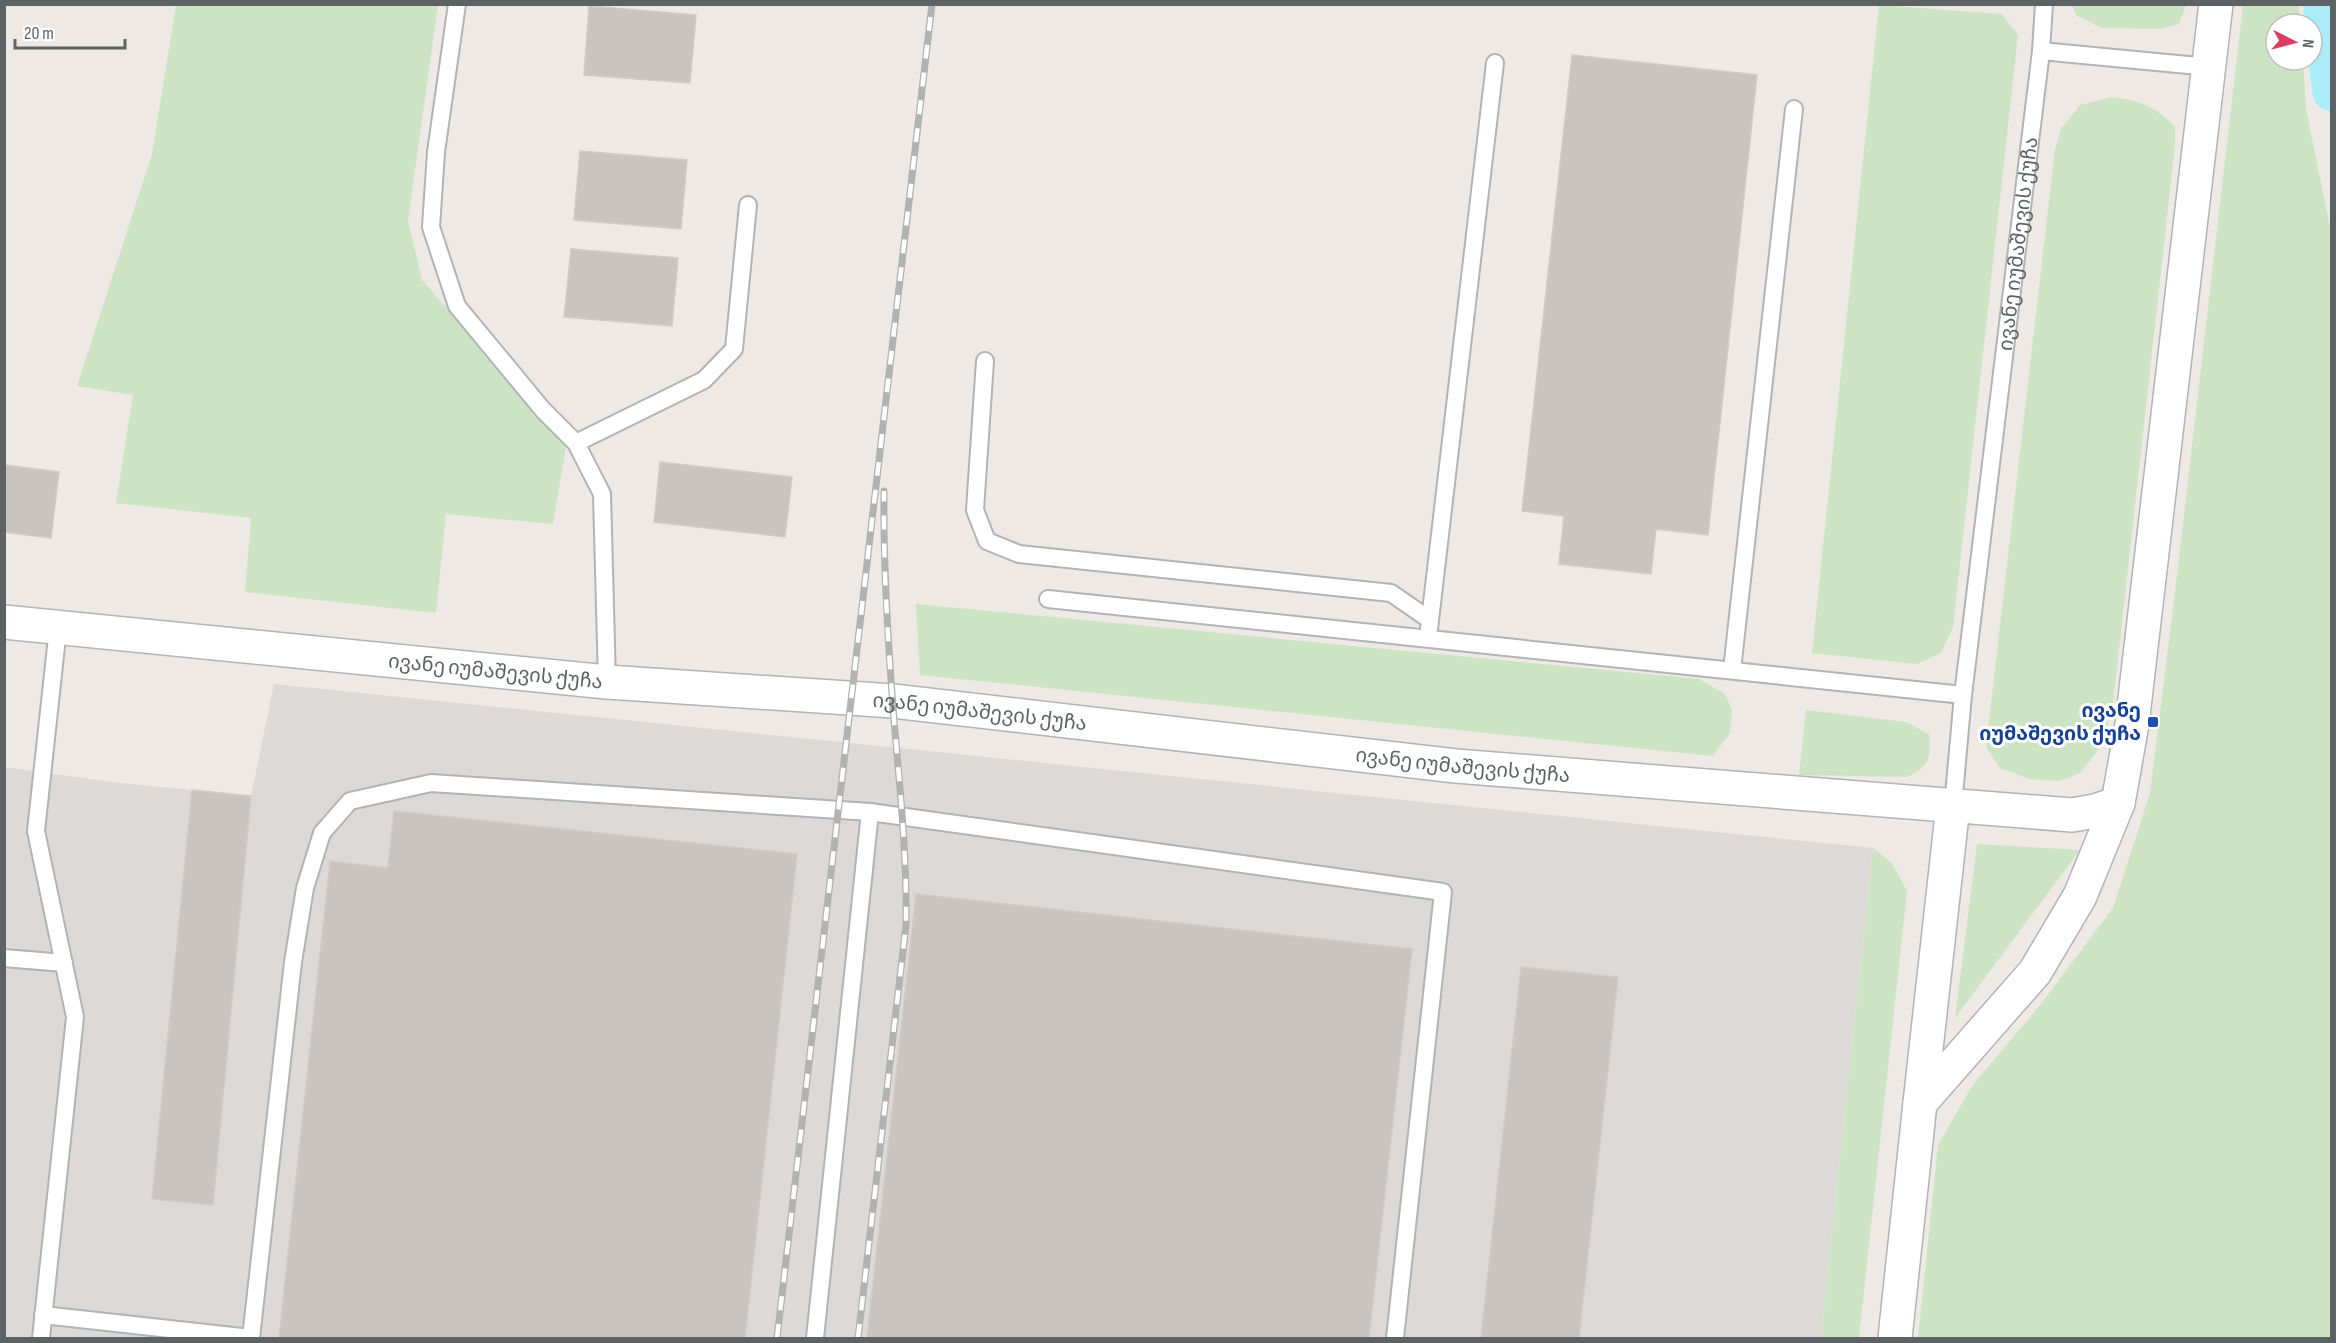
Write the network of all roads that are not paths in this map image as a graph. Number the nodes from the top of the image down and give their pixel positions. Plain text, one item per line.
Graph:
1 (457, 4) edge
2 (2044, 4) edge
3 (2216, 4) edge
4 (2041, 51) junction
5 (1495, 63) dead end
6 (2209, 67) junction
7 (1794, 109) dead end
8 (748, 205) dead end
9 (985, 361) dead end
10 (576, 442) junction
11 (1048, 598) dead end
12 (1430, 620) junction
13 (4, 622) edge
14 (58, 627) junction
15 (1428, 638) junction
16 (1732, 670) junction
17 (607, 682) junction
18 (1963, 695) junction
19 (2118, 804) junction
20 (1953, 806) junction
21 (870, 812) junction
22 (4, 958) edge
23 (64, 963) junction
24 (1920, 1103) junction
25 (43, 1315) junction
26 (41, 1338) edge
27 (251, 1338) edge
28 (815, 1338) edge
29 (1395, 1338) edge
30 (1895, 1338) edge

1 - 10 lane
2 - 4 lane, ივანე იუმაშევის ქუჩა
3 - 6 street
4 - 6 lane
4 - 18 lane, ივანე იუმაშევის ქუჩა
5 - 12 lane
6 - 19 street
7 - 16 lane
8 - 10 lane
9 - 12 lane
10 - 17 lane
11 - 15 lane
12 - 15 lane
13 - 14 street, ივანე იუმაშევის ქუჩა
14 - 17 street, ივანე იუმაშევის ქუჩა
14 - 23 lane
15 - 16 lane
16 - 18 lane
17 - 20 street, ივანე იუმაშევის ქუჩა
18 - 20 lane, ივანე იუმაშევის ქუჩა
19 - 20 street, ივანე იუმაშევის ქუჩა
19 - 24 street
20 - 24 street, ივანე იუმაშევის ქუჩა
21 - 27 lane
21 - 28 lane
21 - 29 lane
22 - 23 lane
23 - 25 lane
24 - 30 street, ივანე იუმაშევის ქუჩა
25 - 26 lane
25 - 27 lane

